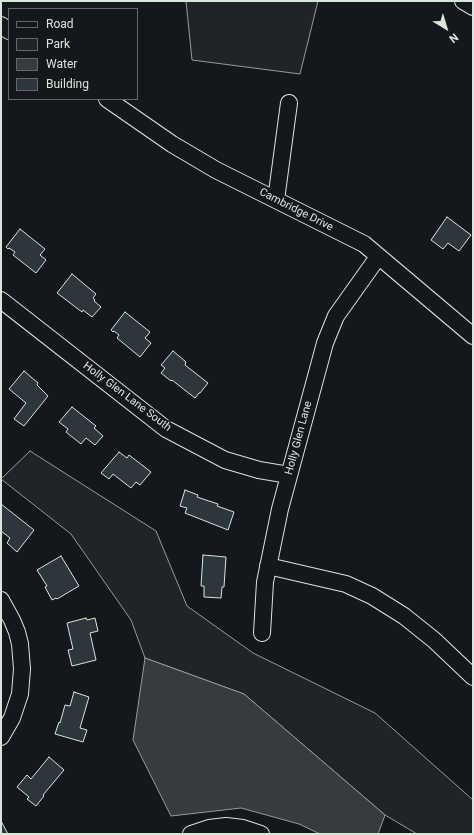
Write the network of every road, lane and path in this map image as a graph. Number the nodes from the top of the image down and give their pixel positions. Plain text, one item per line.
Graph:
1 (463, 1) edge
2 (473, 7) edge
3 (108, 100) edge
4 (289, 103) dead end
5 (276, 200) junction
6 (378, 257) junction
7 (1, 300) edge
8 (473, 336) edge
9 (289, 475) junction
10 (268, 566) junction
11 (1, 600) edge
12 (262, 633) dead end
13 (473, 677) edge
14 (1, 737) edge
15 (191, 834) edge
16 (261, 834) edge

1 - 2 street
3 - 5 street, Cambridge Drive
4 - 5 street
5 - 6 street, Cambridge Drive
6 - 8 street, Cambridge Drive
6 - 9 street, Holly Glen Lane
7 - 9 street, Holly Glen Lane South
9 - 10 street, Holly Glen Lane
10 - 12 street, Holly Glen Lane
10 - 13 street
11 - 14 street
15 - 16 street

